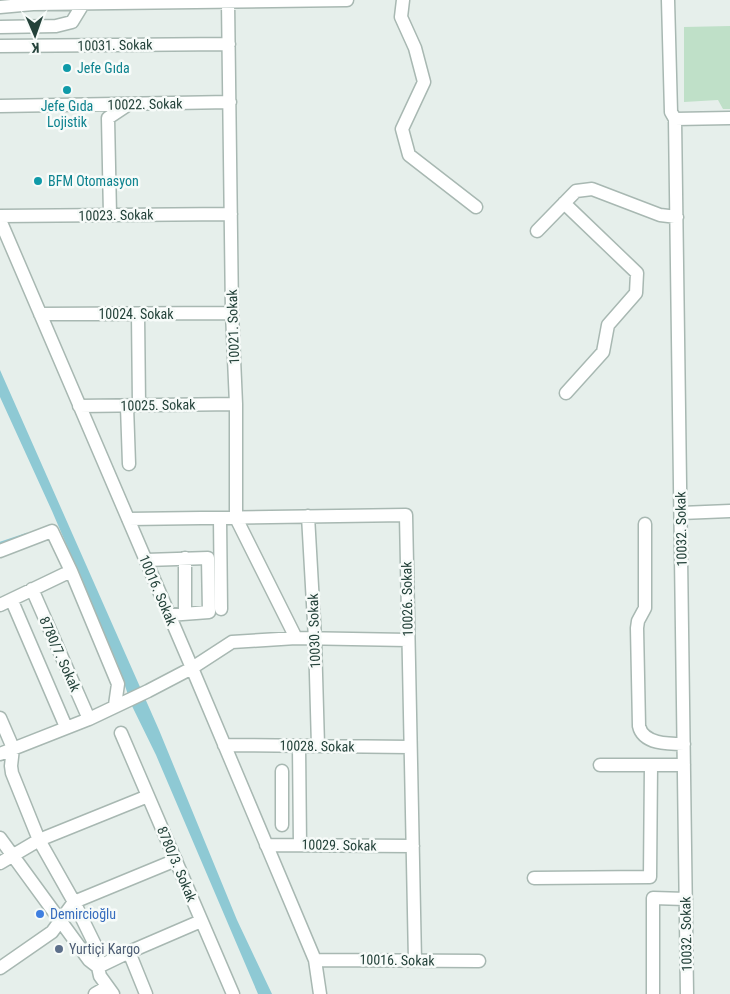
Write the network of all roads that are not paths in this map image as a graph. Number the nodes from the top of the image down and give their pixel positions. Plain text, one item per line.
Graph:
1 (347, 0) edge
2 (404, 0) edge
3 (668, 0) edge
4 (228, 2) junction
5 (83, 4) junction
6 (0, 7) edge
7 (0, 27) edge
8 (229, 44) junction
9 (0, 46) edge
10 (230, 102) junction
11 (129, 104) junction
12 (0, 106) edge
13 (730, 118) edge
14 (675, 119) junction
15 (564, 203) junction
16 (476, 207) dead end
17 (231, 214) junction
18 (110, 215) junction
19 (0, 216) edge
20 (676, 217) junction
21 (0, 220) edge
22 (536, 231) dead end
23 (232, 313) junction
24 (40, 314) junction
25 (138, 314) junction
26 (566, 393) dead end
27 (236, 404) junction
28 (133, 405) junction
29 (79, 406) junction
30 (129, 464) dead end
31 (730, 511) edge
32 (681, 513) junction
33 (308, 516) junction
34 (220, 518) junction
35 (236, 518) junction
36 (128, 519) junction
37 (645, 524) dead end
38 (0, 551) edge
39 (184, 558) junction
40 (146, 560) junction
41 (71, 571) junction
42 (32, 589) junction
43 (12, 600) junction
44 (0, 605) edge
45 (221, 609) dead end
46 (185, 614) junction
47 (169, 615) junction
48 (296, 638) junction
49 (315, 639) junction
50 (408, 640) junction
51 (192, 668) junction
52 (119, 704) junction
53 (0, 718) edge
54 (89, 719) junction
55 (66, 728) junction
56 (121, 733) dead end
57 (684, 744) junction
58 (224, 745) junction
59 (299, 746) junction
60 (318, 746) junction
61 (410, 747) junction
62 (14, 748) junction
63 (0, 754) edge
64 (600, 765) dead end
65 (651, 765) junction
66 (684, 765) junction
67 (282, 771) dead end
68 (148, 796) junction
69 (282, 825) junction
70 (299, 825) junction
71 (259, 828) junction
72 (0, 838) edge
73 (39, 840) junction
74 (266, 845) junction
75 (300, 845) junction
76 (412, 846) junction
77 (13, 854) junction
78 (176, 860) junction
79 (0, 863) edge
80 (534, 878) dead end
81 (686, 899) junction
82 (74, 902) junction
83 (61, 922) junction
84 (201, 922) junction
85 (129, 952) junction
86 (315, 960) junction
87 (415, 961) junction
88 (479, 961) dead end
89 (98, 967) junction
90 (0, 968) edge
91 (110, 990) edge
92 (96, 994) edge
93 (146, 994) edge
94 (233, 994) edge
95 (320, 994) edge
96 (653, 994) edge
97 (687, 994) edge

1 - 4 street
2 - 16 street
3 - 14 street, 10032. Sokak
4 - 5 street
4 - 8 street, 10021. Sokak
5 - 6 street
5 - 7 street
8 - 9 street, 10031. Sokak
8 - 10 street, 10021. Sokak
10 - 11 street, 10022. Sokak
10 - 17 street, 10021. Sokak
11 - 12 street, 10022. Sokak
11 - 18 street
13 - 14 street
14 - 20 street, 10032. Sokak
15 - 20 street
15 - 22 street
15 - 26 street
17 - 18 street, 10023. Sokak
17 - 23 street, 10021. Sokak
18 - 19 street, 10023. Sokak
20 - 32 street, 10032. Sokak
21 - 24 street, 10016. Sokak
23 - 25 street, 10024. Sokak
23 - 27 street, 10021. Sokak
24 - 25 street, 10024. Sokak
24 - 29 street, 10016. Sokak
25 - 28 street
27 - 28 street, 10025. Sokak
27 - 35 street, 10021. Sokak
28 - 29 street, 10025. Sokak
28 - 30 street
29 - 36 street, 10016. Sokak
31 - 32 street
32 - 57 street, 10032. Sokak
33 - 35 street, 10026. Sokak
33 - 49 street, 10030. Sokak
33 - 50 street, 10026. Sokak
34 - 35 street, 10026. Sokak
34 - 36 street, 10026. Sokak
34 - 45 street
35 - 48 street, 10021. Sokak
36 - 40 street, 10016. Sokak
37 - 57 street
38 - 41 street
39 - 40 street
39 - 46 street
39 - 46 street
40 - 47 street, 10016. Sokak
41 - 42 street
41 - 52 street
42 - 43 street
42 - 54 street, 8780/7. Sokak
43 - 44 street
43 - 55 street, 8780/7. Sokak
46 - 47 street
47 - 51 street, 10016. Sokak
48 - 49 street
48 - 51 street
49 - 50 street
49 - 60 street, 10030. Sokak
50 - 61 street, 10026. Sokak
51 - 52 street
51 - 58 street, 10016. Sokak
52 - 54 street
53 - 62 street
54 - 55 street
55 - 62 street
56 - 68 street, 8780/3. Sokak
57 - 66 street, 10032. Sokak
58 - 59 street, 10028. Sokak
58 - 71 street, 10016. Sokak
59 - 60 street, 10028. Sokak
59 - 70 street
60 - 61 street, 10028. Sokak
61 - 76 street, 10026. Sokak
62 - 63 street
62 - 73 street
64 - 65 street
65 - 66 street
65 - 80 street
66 - 81 street, 10032. Sokak
67 - 69 street
68 - 73 street
68 - 78 street, 8780/3. Sokak
69 - 70 street
69 - 71 street
70 - 75 street
71 - 74 street, 10016. Sokak
72 - 77 street
73 - 77 street
73 - 82 street
74 - 75 street, 10029. Sokak
74 - 86 street, 10016. Sokak
75 - 76 street, 10029. Sokak
76 - 87 street, 10026. Sokak
77 - 79 street
77 - 83 street
78 - 82 street
78 - 84 street, 8780/3. Sokak
81 - 96 street
81 - 97 street, 10032. Sokak
82 - 83 street
82 - 89 street
83 - 89 street
83 - 90 street
84 - 85 street
84 - 94 street, 8780/3. Sokak
85 - 89 street
85 - 93 street
86 - 87 street, 10016. Sokak
86 - 95 street, 10016. Sokak
87 - 88 street, 10016. Sokak
89 - 91 street
91 - 92 street

